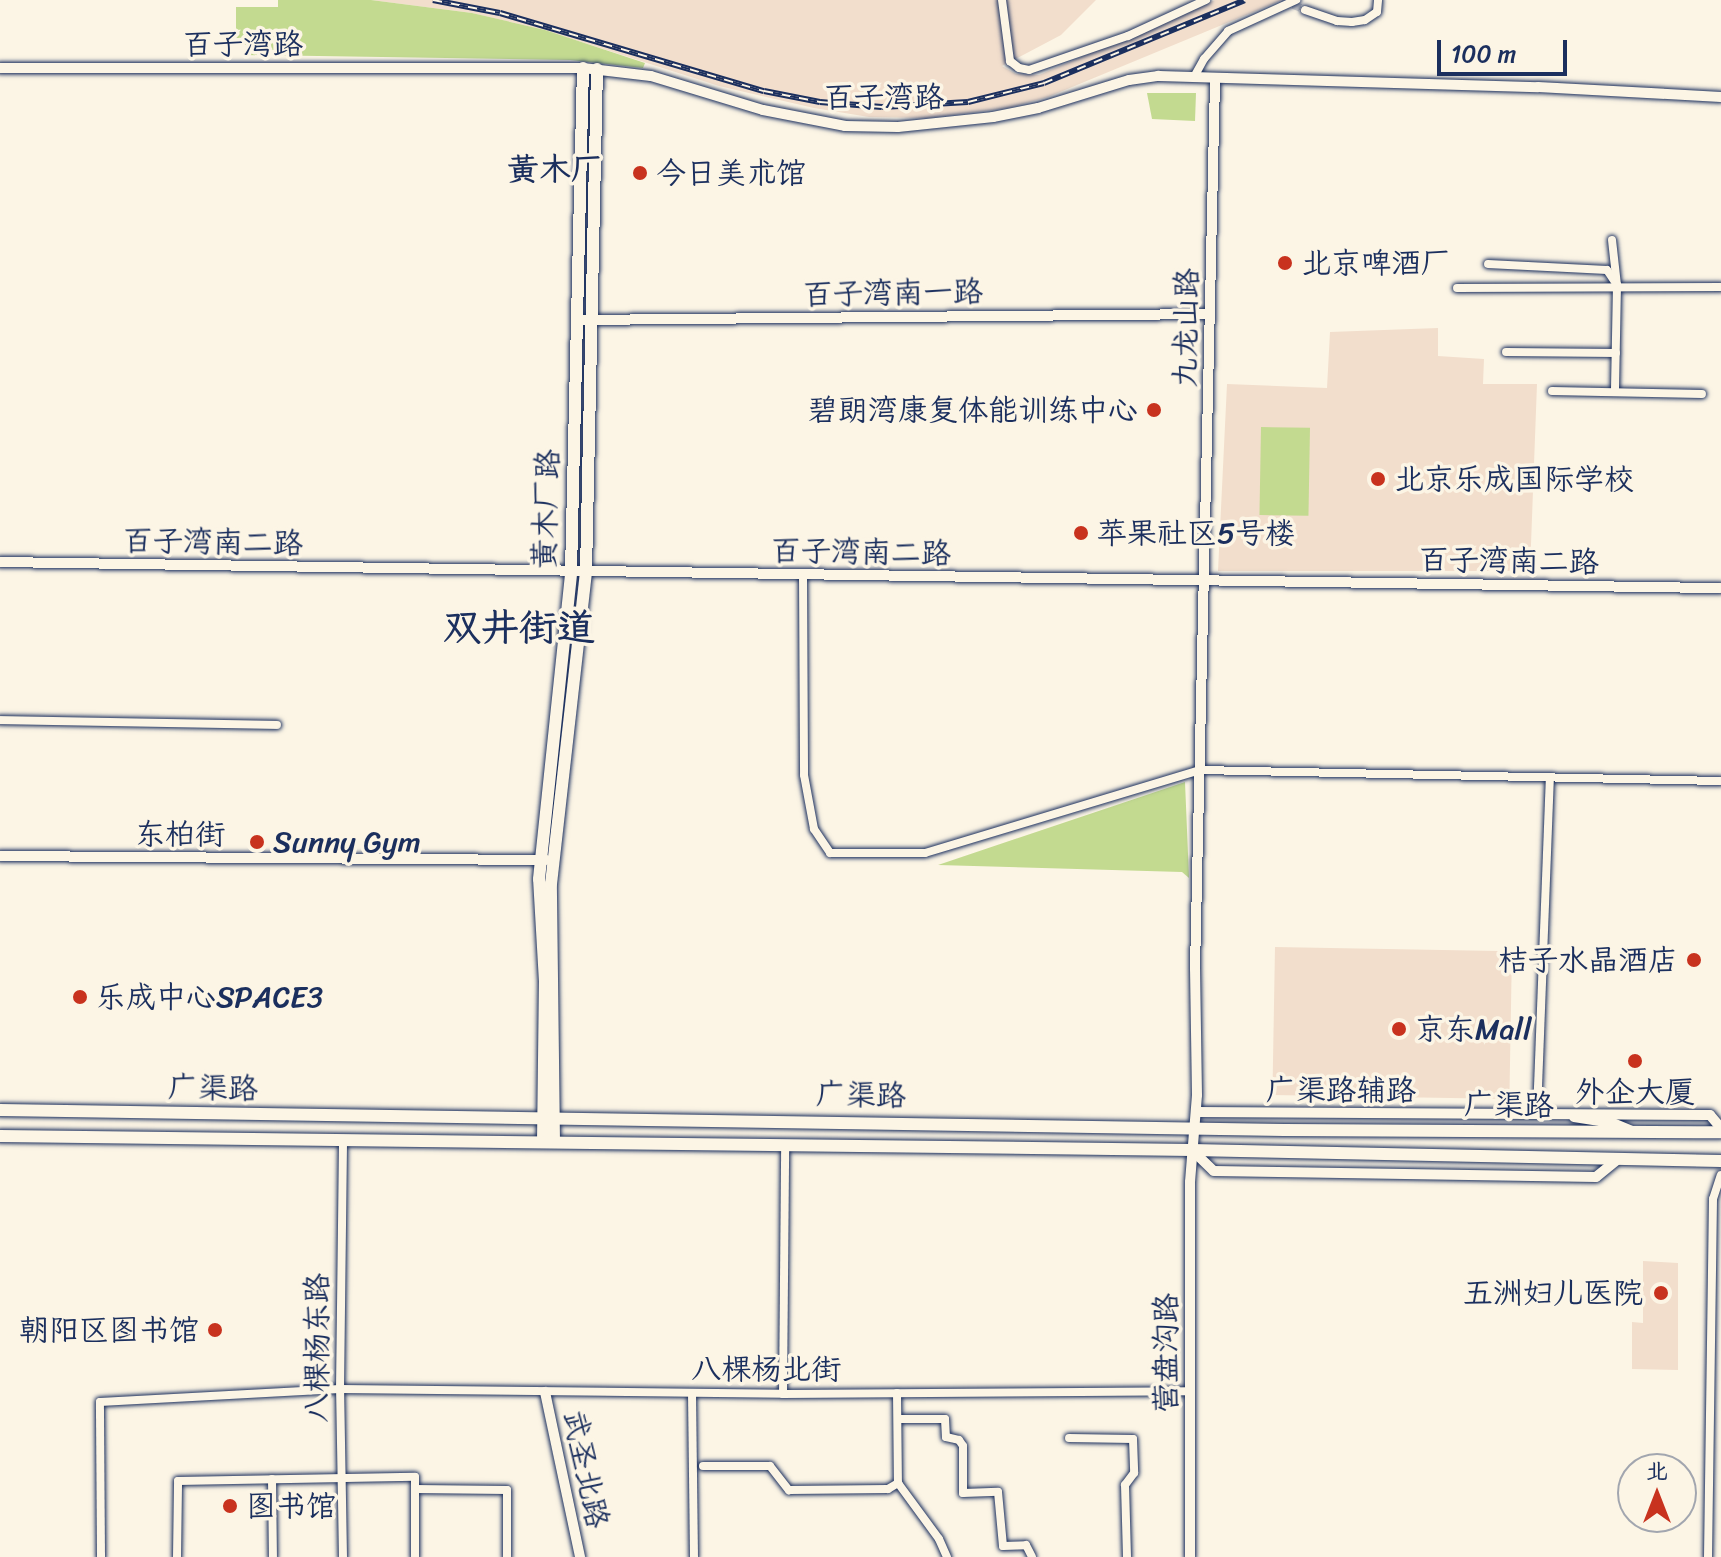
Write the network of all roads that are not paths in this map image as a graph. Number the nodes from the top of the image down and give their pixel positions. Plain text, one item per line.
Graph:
1 (1002, 0) edge
2 (1206, 0) edge
3 (1296, 0) edge
4 (1378, 0) edge
5 (1305, 10) tunnel mouth
6 (0, 68) edge
7 (590, 69) junction
8 (1194, 77) junction
9 (1215, 78) junction
10 (1721, 97) edge
11 (1612, 240) dead end
12 (1488, 264) dead end
13 (1617, 285) junction
14 (1721, 287) edge
15 (1457, 288) dead end
16 (1210, 314) junction
17 (577, 320) junction
18 (591, 320) junction
19 (1506, 352) dead end
20 (1616, 353) junction
21 (1552, 391) dead end
22 (1615, 392) junction
23 (1702, 394) dead end
24 (0, 562) edge
25 (571, 572) junction
26 (586, 572) junction
27 (803, 575) junction
28 (1205, 580) junction
29 (1721, 588) edge
30 (0, 720) edge
31 (277, 725) dead end
32 (1200, 770) junction
33 (1550, 778) junction
34 (1721, 781) edge
35 (0, 856) edge
36 (546, 860) junction
37 (0, 1110) edge
38 (1196, 1112) junction
39 (1537, 1113) junction
40 (1564, 1114) junction
41 (549, 1119) junction
42 (1195, 1128) junction
43 (1721, 1130) edge
44 (1633, 1131) junction
45 (0, 1136) edge
46 (343, 1140) junction
47 (548, 1142) junction
48 (785, 1145) junction
49 (1192, 1150) junction
50 (1618, 1159) junction
51 (1721, 1161) edge
52 (1721, 1175) edge
53 (340, 1389) junction
54 (1191, 1391) junction
55 (545, 1392) junction
56 (692, 1393) junction
57 (897, 1393) junction
58 (783, 1394) junction
59 (898, 1419) junction
60 (1069, 1438) dead end
61 (703, 1466) dead end
62 (341, 1477) junction
63 (272, 1479) junction
64 (898, 1483) junction
65 (415, 1489) junction
66 (101, 1557) edge
67 (177, 1557) edge
68 (273, 1557) edge
69 (343, 1557) edge
70 (415, 1557) edge
71 (507, 1557) edge
72 (580, 1557) edge
73 (694, 1557) edge
74 (947, 1557) edge
75 (1032, 1557) edge
76 (1127, 1557) edge
77 (1190, 1557) edge
78 (1708, 1557) edge

1 - 2 street
3 - 8 street
4 - 5 street
6 - 7 street, 百子湾路
7 - 8 street, 百子湾路
7 - 17 main road, 黄木厂路
7 - 18 main road, 黄木厂路
8 - 9 street, 百子湾路
9 - 10 street, 百子湾路
9 - 16 street, 九龙山路
11 - 13 street
12 - 13 street
13 - 14 street
13 - 15 street
13 - 20 street
16 - 18 street, 百子湾南一路
16 - 28 street, 九龙山路
17 - 18 street, 百子湾南一路
17 - 25 main road, 黄木厂路
18 - 26 main road, 黄木厂路
19 - 20 street
20 - 22 street
21 - 22 street
22 - 23 street
24 - 25 street, 百子湾南二路
25 - 26 street, 百子湾南二路
25 - 36 main road, 黄木厂路
26 - 27 street, 百子湾南二路
26 - 36 main road, 黄木厂路
27 - 28 street, 百子湾南二路
27 - 32 street
28 - 29 street, 百子湾南二路
28 - 32 street, 九龙山路
30 - 31 street
32 - 33 street
32 - 38 street, 营盘沟路
33 - 34 street
33 - 39 street
35 - 36 street, 东柏街
36 - 41 main road, 黄木厂路
37 - 41 main road, 广渠路
38 - 39 street, 广渠路辅路
38 - 42 street, 营盘沟路
39 - 40 street, 广渠路辅路
40 - 43 street, 广渠路辅路
40 - 44 street
41 - 42 main road, 广渠路
41 - 47 main road, 黄木厂路
42 - 44 main road, 广渠路
42 - 49 street, 营盘沟路
43 - 44 main road, 广渠路
45 - 46 main road, 广渠路
46 - 47 main road, 广渠路
46 - 53 street, 八棵杨东路
47 - 48 main road, 广渠路
48 - 49 main road, 广渠路
48 - 58 street
49 - 50 main road, 广渠路
49 - 50 street
49 - 54 street, 营盘沟路
50 - 51 main road, 广渠路
52 - 78 street
53 - 55 street, 八棵杨北街
53 - 62 street, 八棵杨东路
53 - 66 street, 八棵杨北街
54 - 57 street, 八棵杨北街
54 - 77 street, 营盘沟路
55 - 56 street, 八棵杨北街
55 - 72 street, 武圣北路
56 - 58 street, 八棵杨北街
56 - 73 street
57 - 58 street, 八棵杨北街
57 - 59 street
59 - 64 street
59 - 75 street
60 - 76 street
61 - 64 street
62 - 63 street
62 - 65 street
62 - 69 street, 八棵杨东路
63 - 67 street
63 - 68 street
64 - 74 street
65 - 70 street
65 - 71 street

